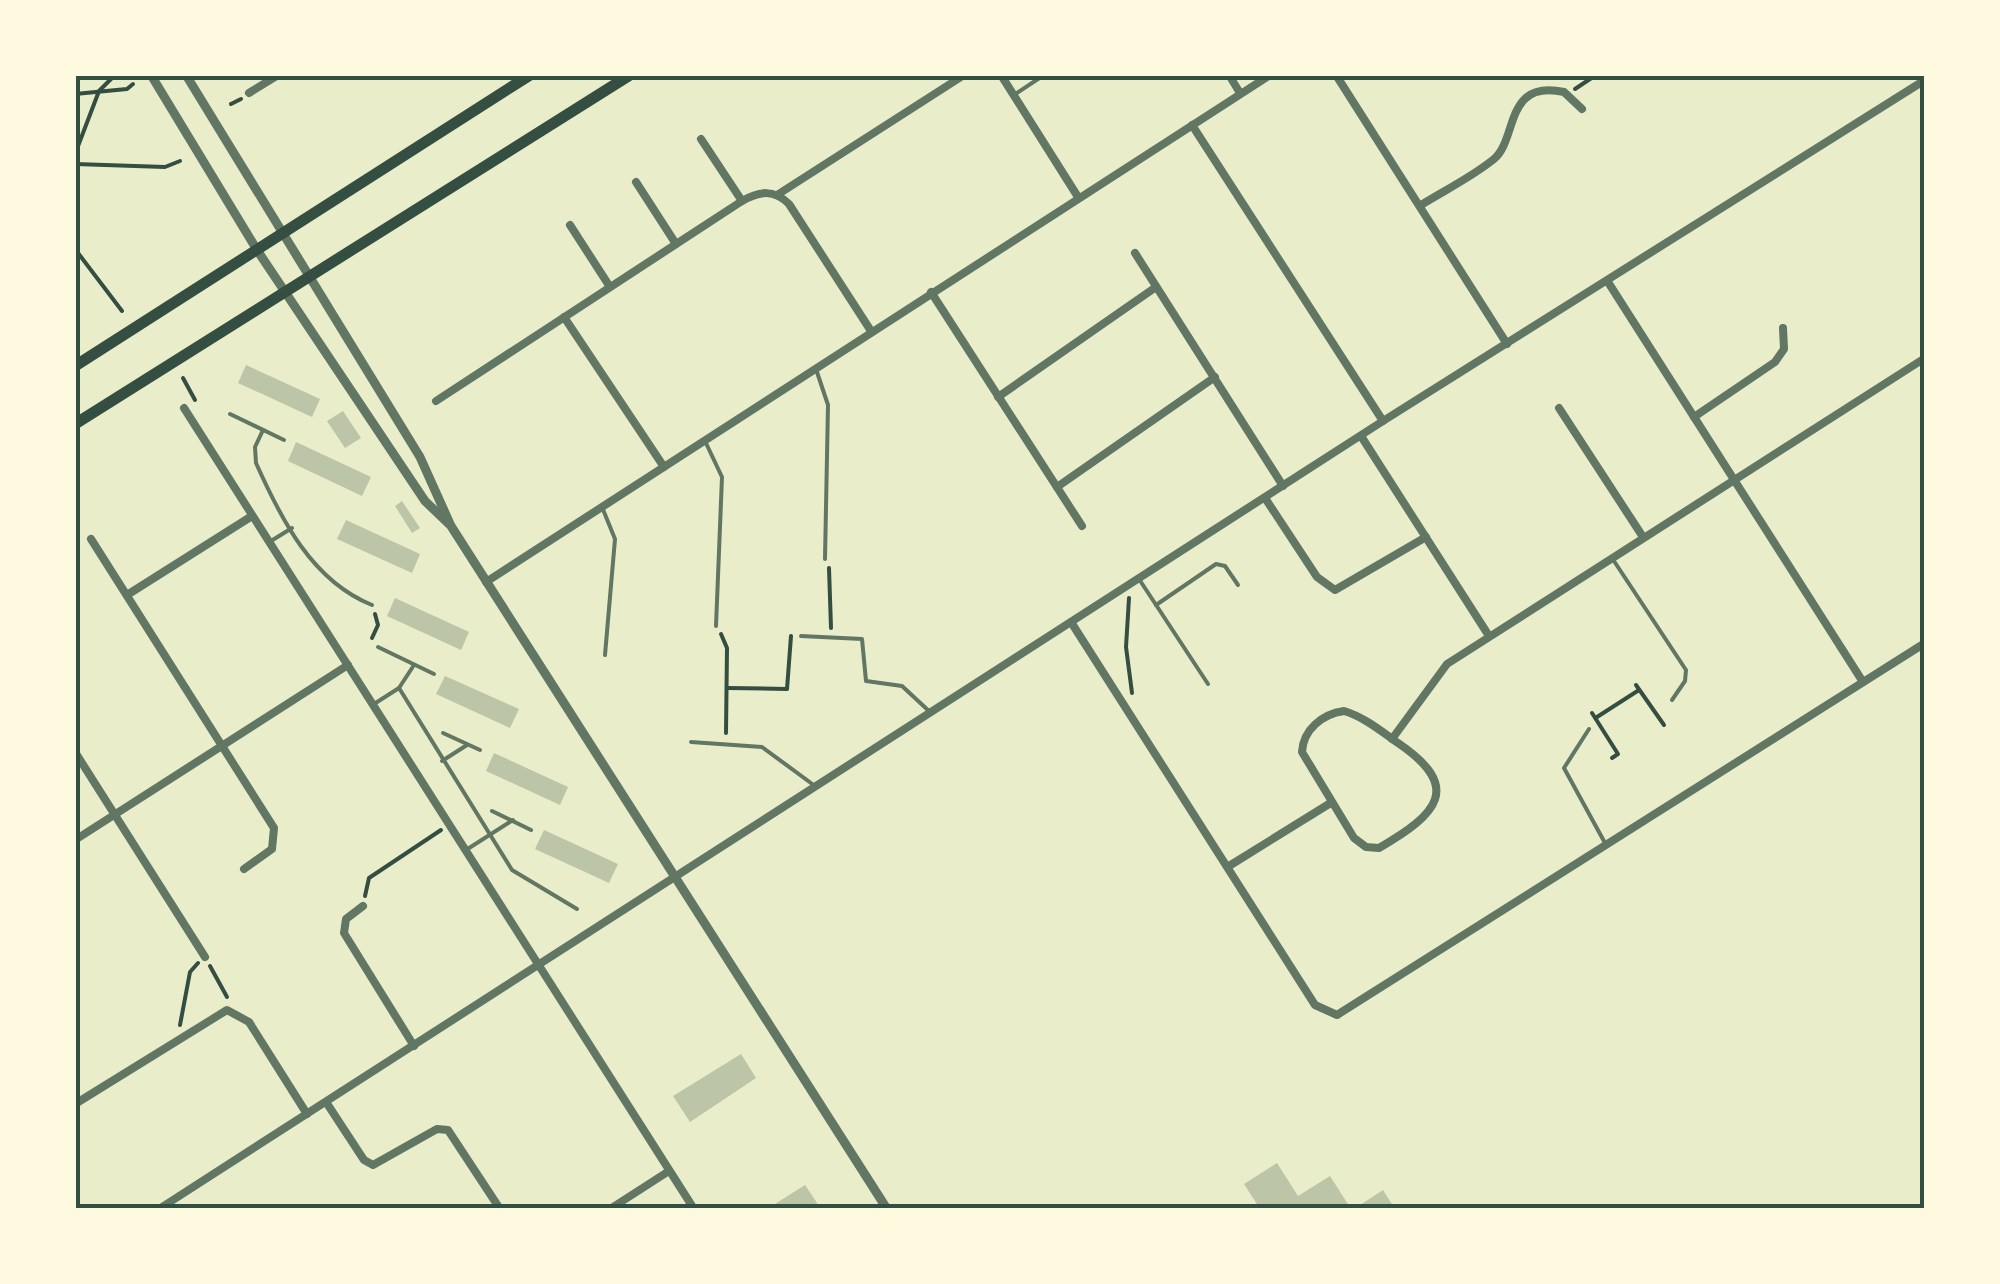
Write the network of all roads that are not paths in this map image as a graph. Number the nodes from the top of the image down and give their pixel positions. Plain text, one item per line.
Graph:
1 (151, 75) edge
2 (186, 75) edge
3 (278, 75) edge
4 (530, 75) edge
5 (630, 75) edge
6 (964, 75) edge
7 (1000, 75) edge
8 (1044, 75) edge
9 (1228, 75) edge
10 (1270, 75) edge
11 (1336, 75) edge
12 (1907, 75) edge
13 (1925, 80) edge
14 (1914, 87) junction
15 (249, 93) dead end
16 (1240, 93) junction
17 (1014, 95) junction
18 (1582, 109) dead end
19 (1192, 125) junction
20 (701, 139) dead end
21 (636, 182) dead end
22 (777, 195) junction
23 (1078, 197) junction
24 (742, 200) junction
25 (1421, 206) junction
26 (570, 226) dead end
27 (284, 234) junction
28 (676, 244) junction
29 (258, 250) junction
30 (1134, 253) dead end
31 (310, 276) junction
32 (1608, 282) junction
33 (1156, 286) junction
34 (610, 287) junction
35 (285, 292) junction
36 (930, 292) junction
37 (564, 317) junction
38 (1783, 328) dead end
39 (871, 331) junction
40 (1507, 344) junction
41 (1925, 358) edge
42 (75, 366) edge
43 (816, 368) junction
44 (1215, 378) junction
45 (998, 397) junction
46 (436, 401) dead end
47 (184, 408) road end
48 (1558, 408) dead end
49 (230, 414) dead end
50 (1694, 417) junction
51 (1384, 421) junction
52 (75, 424) edge
53 (262, 430) junction
54 (1362, 436) junction
55 (284, 440) dead end
56 (705, 441) junction
57 (664, 467) junction
58 (1732, 480) junction
59 (1283, 486) junction
60 (1057, 487) junction
61 (1265, 498) junction
62 (602, 507) junction
63 (252, 516) junction
64 (451, 526) junction
65 (1082, 526) dead end
66 (292, 528) junction
67 (1426, 537) junction
68 (1644, 538) junction
69 (91, 539) dead end
70 (269, 542) junction
71 (1612, 558) junction
72 (826, 559) road end
73 (1138, 579) junction
74 (486, 582) junction
75 (1238, 585) dead end
76 (126, 596) junction
77 (372, 605) road end
78 (1156, 606) junction
79 (1071, 622) junction
80 (716, 626) road end
81 (801, 636) road end
82 (1489, 636) junction
83 (1925, 643) edge
84 (378, 647) road end
85 (605, 655) dead end
86 (414, 664) junction
87 (348, 665) junction
88 (434, 674) dead end
89 (1863, 682) junction
90 (1208, 684) dead end
91 (398, 688) junction
92 (1672, 700) dead end
93 (373, 705) junction
94 (930, 712) junction
95 (1589, 729) dead end
96 (443, 732) dead end
97 (1392, 739) junction
98 (691, 742) dead end
99 (468, 744) junction
100 (222, 745) junction
101 (480, 750) dead end
102 (75, 752) edge
103 (442, 761) junction
104 (816, 786) junction
105 (1330, 804) junction
106 (492, 810) dead end
107 (115, 814) junction
108 (512, 820) junction
109 (532, 830) dead end
110 (489, 835) junction
111 (75, 840) edge
112 (1608, 847) junction
113 (466, 850) junction
114 (1228, 866) junction
115 (244, 869) dead end
116 (676, 878) junction
117 (364, 906) road end
118 (578, 909) dead end
119 (205, 957) road end
120 (539, 966) junction
121 (414, 1046) junction
122 (326, 1102) junction
123 (75, 1104) edge
124 (307, 1114) junction
125 (669, 1170) junction
126 (159, 1209) edge
127 (500, 1209) edge
128 (610, 1209) edge
129 (694, 1209) edge
130 (887, 1209) edge

1 - 29 street
2 - 27 street
3 - 15 street
4 - 27 main road
5 - 31 main road
6 - 22 street
7 - 17 street
8 - 17 lane
9 - 16 street
10 - 16 street
11 - 25 street
12 - 14 street
13 - 14 street
14 - 32 street
16 - 19 street
17 - 23 street
18 - 25 street
19 - 23 street
19 - 51 street
20 - 24 street
21 - 28 street
22 - 24 street
22 - 39 street
23 - 36 street
24 - 28 street
25 - 40 street
26 - 34 street
27 - 29 main road
27 - 31 street
28 - 34 street
29 - 35 street
29 - 42 main road
30 - 33 street
31 - 35 main road
31 - 64 street
32 - 40 street
32 - 50 street
33 - 44 street
33 - 45 street
34 - 37 street
35 - 52 main road
35 - 64 street
36 - 39 street
36 - 45 street
37 - 46 street
37 - 57 street
38 - 50 street
39 - 43 street
40 - 51 street
41 - 58 street
43 - 56 street
43 - 72 lane
44 - 59 street
44 - 60 street
45 - 60 street
47 - 63 street
48 - 68 street
49 - 53 lane
50 - 58 street
51 - 54 street
53 - 55 lane
53 - 66 lane
54 - 59 street
54 - 67 street
56 - 57 street
56 - 80 lane
57 - 62 street
58 - 68 street
58 - 89 street
59 - 61 street
60 - 65 street
61 - 67 street
61 - 73 street
62 - 74 street
62 - 85 lane
63 - 70 street
63 - 76 street
64 - 74 street
66 - 70 lane
66 - 77 lane
67 - 82 street
68 - 71 street
69 - 76 street
70 - 87 street
71 - 82 street
71 - 92 lane
73 - 78 lane
73 - 79 street
74 - 116 street
75 - 78 lane
76 - 100 street
78 - 90 lane
79 - 94 street
79 - 114 street
81 - 94 lane
82 - 97 street
83 - 89 street
84 - 86 lane
86 - 88 lane
86 - 91 lane
87 - 93 street
87 - 100 street
89 - 112 street
91 - 93 lane
91 - 103 lane
93 - 113 street
94 - 104 street
95 - 112 lane
96 - 99 lane
97 - 105 street
97 - 105 street
98 - 104 lane
99 - 101 lane
99 - 103 lane
100 - 107 street
100 - 115 street
102 - 107 street
103 - 110 lane
104 - 116 street
105 - 114 street
106 - 108 lane
107 - 111 street
107 - 119 street
108 - 109 lane
108 - 110 lane
110 - 113 lane
110 - 118 lane
112 - 114 street
113 - 120 street
116 - 120 street
116 - 130 street
117 - 121 street
120 - 121 street
120 - 125 street
121 - 122 street
122 - 124 street
122 - 127 street
123 - 124 street
124 - 126 street
125 - 128 street
125 - 129 street

